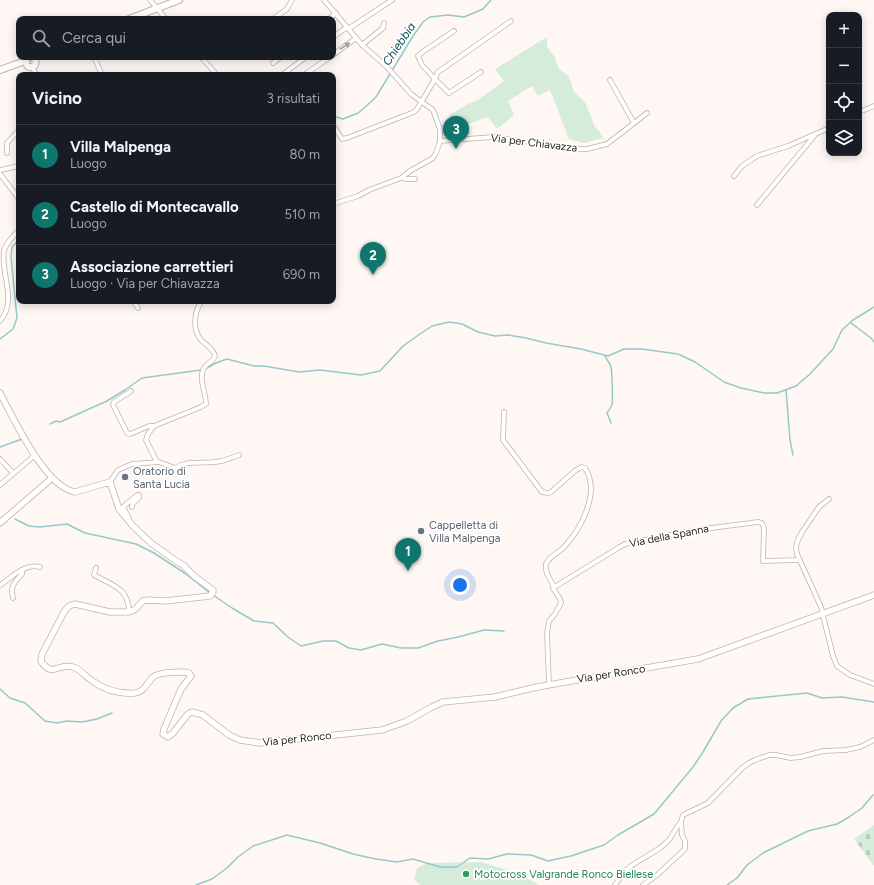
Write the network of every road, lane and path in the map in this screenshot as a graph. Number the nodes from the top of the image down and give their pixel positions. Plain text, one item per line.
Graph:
1 (150, 0) edge
2 (178, 0) edge
3 (292, 0) edge
4 (324, 0) edge
5 (392, 0) edge
6 (157, 8) junction
7 (336, 14) junction
8 (137, 16) edge
9 (164, 16) edge
10 (277, 16) edge
11 (333, 16) edge
12 (511, 21) dead end
13 (384, 23) dead end
14 (348, 28) junction
15 (454, 31) dead end
16 (336, 35) edge
17 (356, 38) junction
18 (362, 45) junction
19 (336, 53) edge
20 (26, 60) edge
21 (33, 60) edge
22 (95, 60) edge
23 (204, 60) edge
24 (278, 60) edge
25 (302, 60) edge
26 (326, 60) edge
27 (273, 64) dead end
28 (32, 67) joint
29 (0, 70) edge
30 (35, 72) edge
31 (101, 72) edge
32 (214, 72) edge
33 (286, 72) edge
34 (308, 72) edge
35 (481, 72) dead end
36 (435, 79) junction
37 (610, 80) dead end
38 (422, 101) junction
39 (874, 106) edge
40 (862, 111) edge
41 (647, 113) dead end
42 (634, 123) junction
43 (826, 129) edge
44 (336, 130) edge
45 (16, 134) edge
46 (815, 134) junction
47 (440, 141) junction
48 (7, 153) dead end
49 (16, 167) edge
50 (0, 170) edge
51 (0, 174) edge
52 (734, 176) dead end
53 (403, 177) junction
54 (415, 179) dead end
55 (16, 195) edge
56 (336, 203) edge
57 (757, 205) dead end
58 (16, 233) edge
59 (135, 304) edge
60 (200, 304) edge
61 (138, 308) dead end
62 (0, 321) edge
63 (131, 391) dead end
64 (0, 392) edge
65 (504, 412) dead end
66 (154, 426) junction
67 (239, 455) dead end
68 (34, 456) junction
69 (0, 459) edge
70 (157, 462) junction
71 (13, 473) junction
72 (52, 478) junction
73 (110, 482) junction
74 (0, 484) edge
75 (829, 499) dead end
76 (132, 507) dead end
77 (0, 523) edge
78 (133, 526) junction
79 (799, 560) junction
80 (40, 567) dead end
81 (96, 568) dead end
82 (22, 571) junction
83 (0, 585) edge
84 (554, 586) junction
85 (874, 596) edge
86 (12, 598) dead end
87 (129, 612) junction
88 (822, 615) junction
89 (549, 684) junction
90 (874, 684) edge
91 (874, 740) edge
92 (681, 822) junction
93 (615, 885) edge
94 (643, 885) edge

1 - 6 street
2 - 6 main road
3 - 10 street
4 - 7 street
5 - 14 street
6 - 8 main road
6 - 9 street
7 - 11 street
7 - 14 street
12 - 36 street
13 - 18 street
14 - 16 street
14 - 17 street
15 - 36 street
17 - 18 street
19 -> 17 street
18 - 38 street
20 - 29 main road
21 - 28 main road
22 - 31 street
23 - 32 street
24 - 27 street
25 - 33 street
26 - 34 street
28 - 30 street
35 - 36 street
36 - 38 street
37 - 42 street
38 - 44 street
38 - 47 street
39 - 40 street
41 - 42 street, Via per Chiavazza
42 - 47 street, Via per Chiavazza
43 - 46 street
45 - 48 street
46 - 52 street
46 - 57 street
47 - 53 street
49 - 50 street
51 - 55 street
53 - 54 street
53 - 56 street
58 - 62 street
59 - 61 street
60 - 66 street
63 - 66 street
64 - 68 street
65 - 84 street
66 - 70 street
67 - 70 street
68 - 71 street
68 - 72 street
69 - 71 street
70 - 73 street
71 - 74 street
72 - 73 street
72 - 77 street
73 - 78 street
75 - 79 street
76 - 78 street
78 - 87 street
79 - 84 street, Via della Spanna
79 - 88 street
80 - 82 street
81 - 87 street
82 - 83 street
82 - 86 street
84 - 89 street
85 - 88 street, Via per Ronco
87 - 89 street, Via per Ronco
88 - 89 street, Via per Ronco
88 - 90 street
91 - 92 street
92 - 93 street
92 - 94 street

